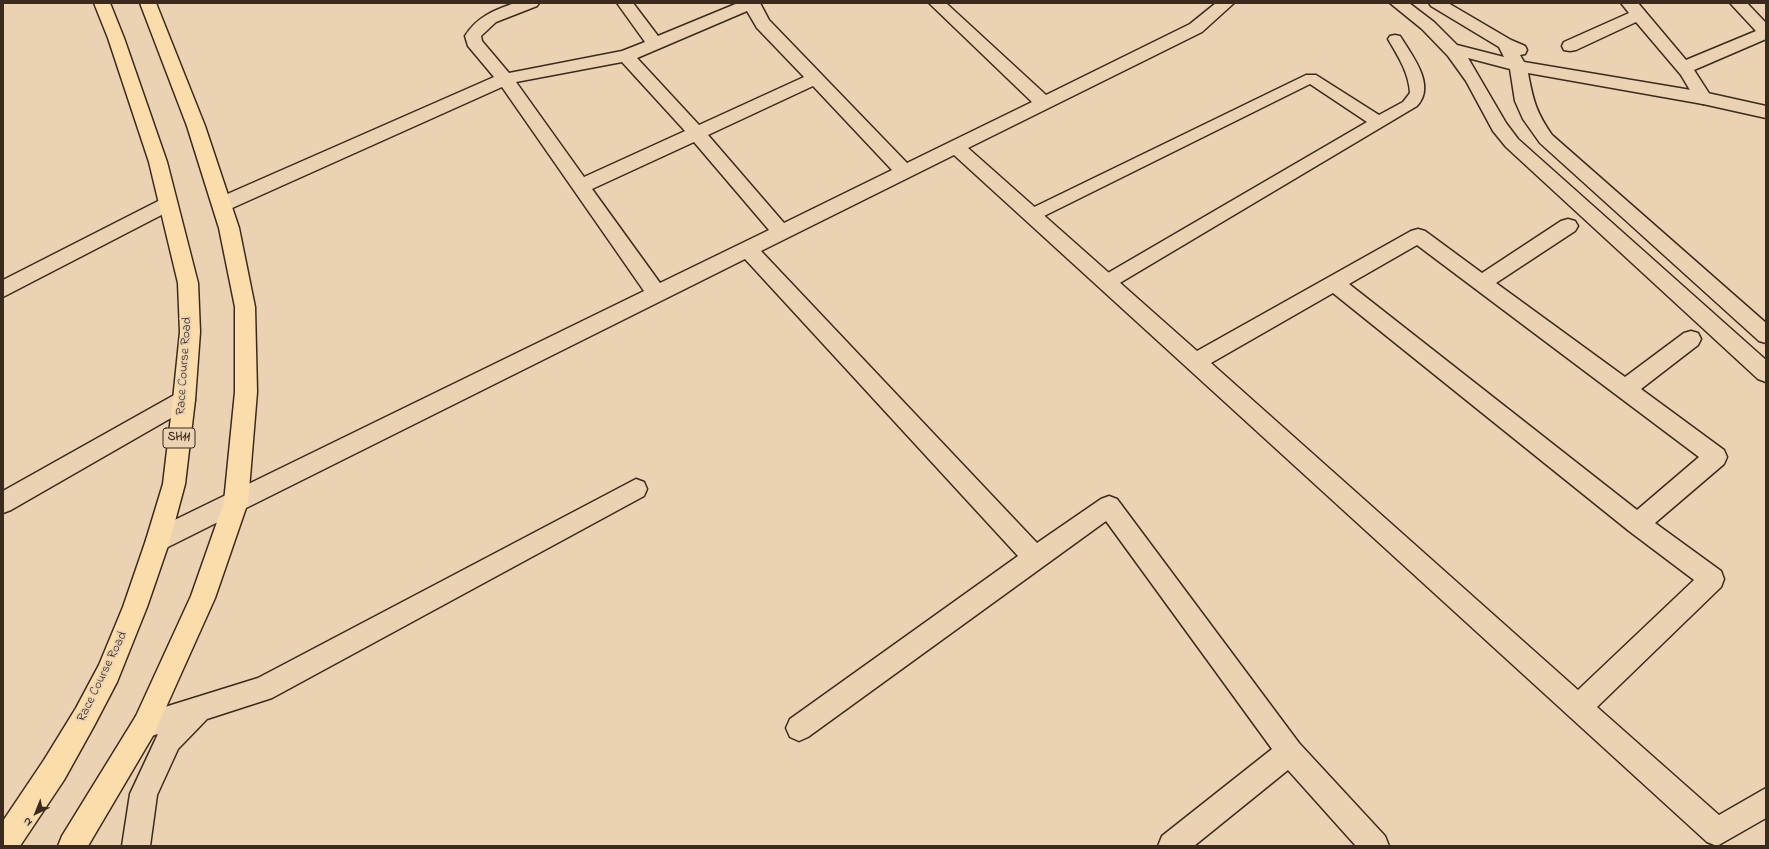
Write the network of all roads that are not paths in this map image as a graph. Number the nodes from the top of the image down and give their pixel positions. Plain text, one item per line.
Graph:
1 (102, 3) edge
2 (148, 3) edge
3 (531, 3) edge
4 (625, 3) edge
5 (752, 3) edge
6 (937, 3) edge
7 (1226, 3) edge
8 (1398, 3) edge
9 (1438, 3) edge
10 (1738, 3) edge
11 (1634, 9) edge
12 (1766, 32) edge
13 (1395, 39) dead end
14 (655, 43) junction
15 (1505, 44) junction
16 (1570, 46) dead end
17 (1452, 48) junction
18 (626, 56) junction
19 (1518, 66) junction
20 (1683, 68) junction
21 (1581, 76) junction
22 (816, 78) junction
23 (505, 79) junction
24 (1703, 98) junction
25 (1043, 102) junction
26 (1766, 112) edge
27 (1378, 122) junction
28 (696, 133) junction
29 (955, 146) junction
30 (904, 171) junction
31 (582, 186) junction
32 (168, 203) junction
33 (223, 204) junction
34 (1032, 215) junction
35 (1568, 226) dead end
36 (781, 232) junction
37 (748, 249) junction
38 (1107, 282) junction
39 (1334, 283) junction
40 (1481, 283) junction
41 (3, 289) edge
42 (657, 295) junction
43 (1766, 335) edge
44 (1691, 339) dead end
45 (1195, 362) junction
46 (1766, 373) edge
47 (1625, 389) junction
48 (184, 400) junction
49 (636, 489) dead end
50 (236, 502) junction
51 (3, 503) edge
52 (1637, 524) junction
53 (158, 540) junction
54 (1035, 558) junction
55 (1579, 708) junction
56 (199, 709) junction
57 (145, 725) junction
58 (799, 728) dead end
59 (1290, 752) junction
60 (1766, 802) edge
61 (3, 846) edge
62 (72, 846) edge
63 (136, 846) edge
64 (1172, 846) edge
65 (1375, 846) edge

1 - 32 main road, Race Course Road / SH11
2 - 33 main road
3 - 23 street
4 - 14 street
5 - 14 street
5 - 22 street
6 - 25 street
7 - 25 street
8 - 17 street
9 - 15 street
10 - 12 street
11 - 16 street
11 - 20 street
12 - 20 street
13 - 27 lane
14 - 18 street
15 - 19 street
15 - 21 street
17 - 19 street
17 - 46 street
18 - 23 street
18 - 28 street
19 - 21 street
19 - 43 street
20 - 24 street
21 - 24 street
22 - 28 street
22 - 30 street
23 - 31 street
23 - 33 street
24 - 26 street
25 - 29 street
27 - 34 lane
27 - 38 lane
28 - 31 street
28 - 36 street
29 - 30 street
29 - 34 street
30 - 36 street
31 - 42 street
32 - 41 street
32 - 48 main road, Race Course Road / SH11
33 - 50 main road
34 - 38 street
35 - 40 street
36 - 37 street
37 - 42 street
37 - 54 street
38 - 45 street
39 - 40 street
39 - 45 street
39 - 52 street
40 - 47 street
42 - 50 street
44 - 47 street
45 - 55 street
47 - 52 street
48 - 51 street
48 - 53 main road, Race Course Road / SH11
49 - 56 street
50 - 53 street
50 - 57 main road
52 - 55 street
53 - 61 main road, Race Course Road / SH11
54 - 58 street
54 - 59 street
55 - 60 street
56 - 57 street
56 - 63 street
57 - 62 main road
59 - 64 street
59 - 65 street

